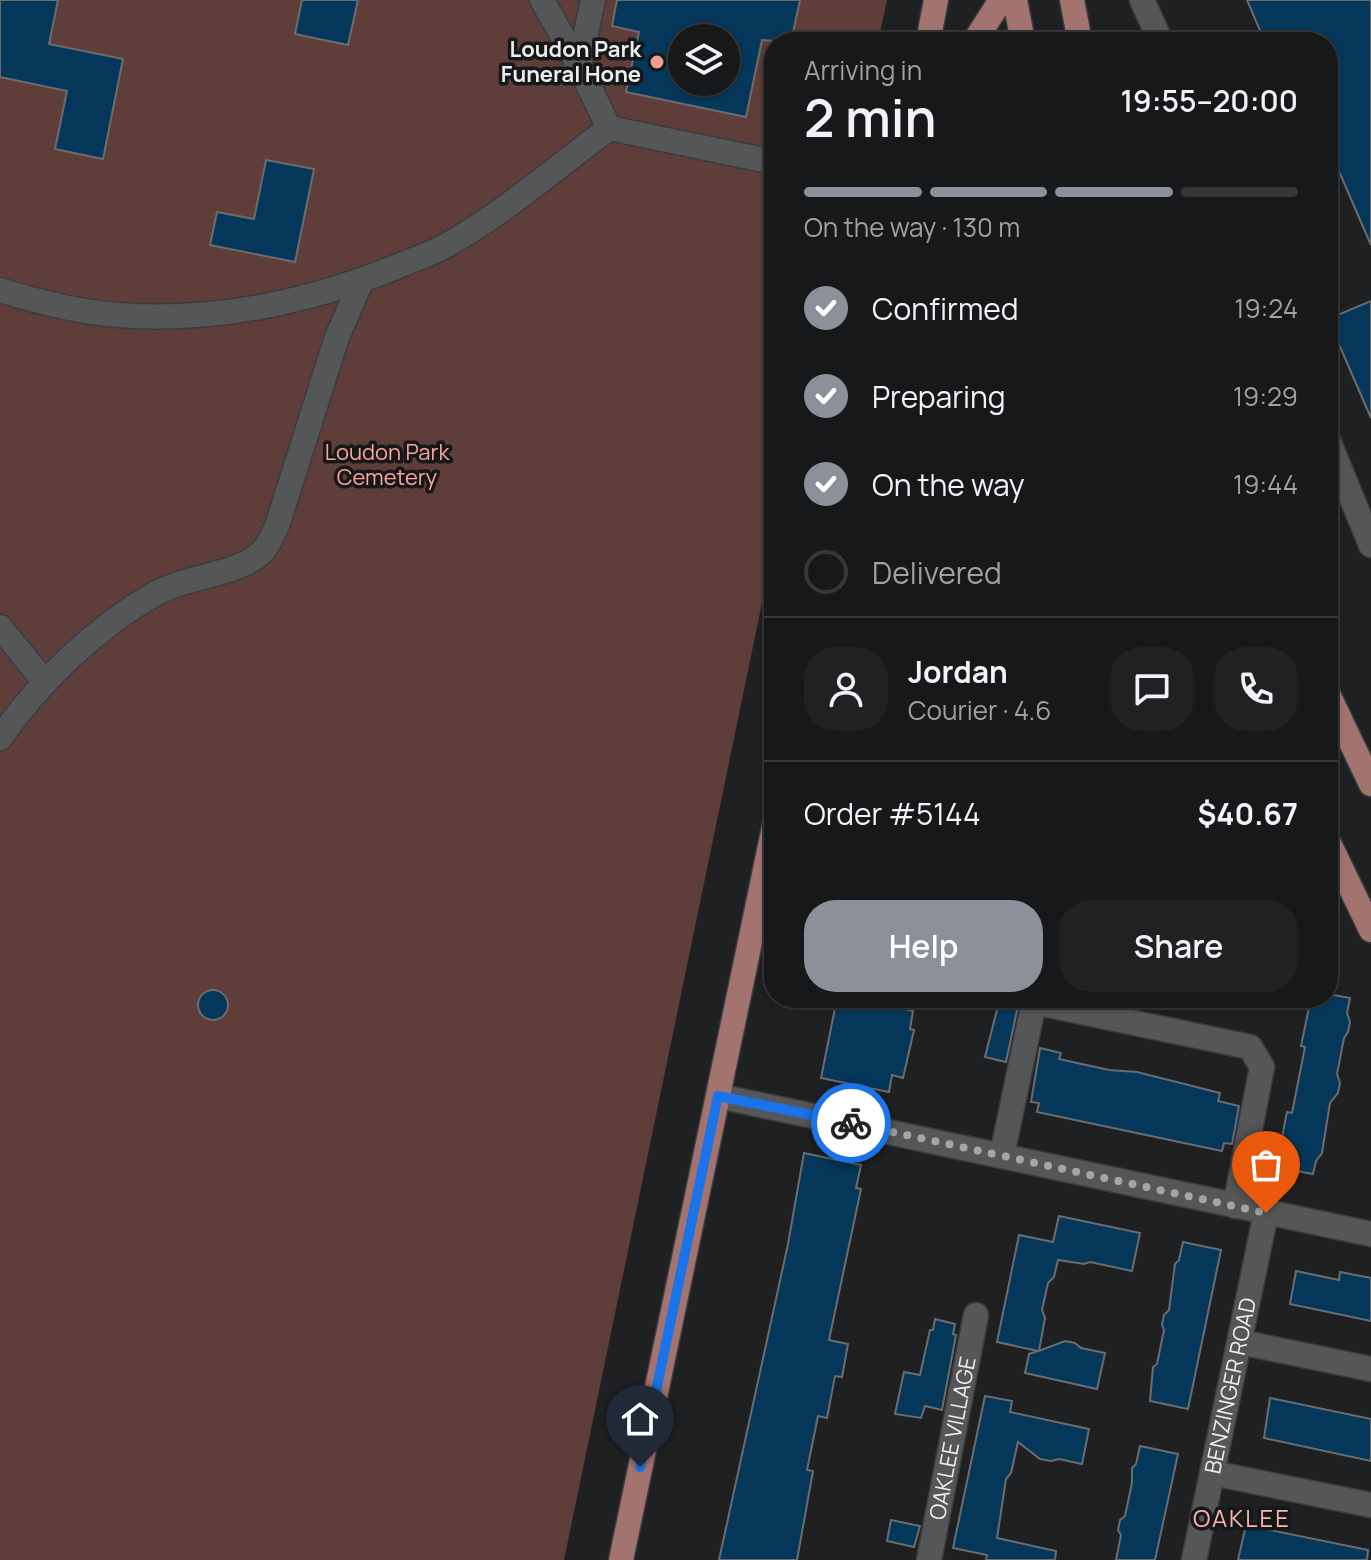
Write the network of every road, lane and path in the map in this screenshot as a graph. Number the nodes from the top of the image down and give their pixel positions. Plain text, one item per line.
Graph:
1 (542, 0) edge
2 (593, 0) edge
3 (936, 0) edge
4 (1001, 0) edge
5 (1015, 0) edge
6 (1072, 0) edge
7 (1142, 0) edge
8 (930, 32) edge
9 (980, 32) edge
10 (1021, 32) edge
11 (1078, 32) edge
12 (1156, 32) edge
13 (579, 66) junction
14 (609, 128) junction
15 (764, 160) edge
16 (361, 282) junction
17 (0, 290) edge
18 (1338, 464) edge
19 (1371, 545) edge
20 (0, 627) edge
21 (45, 682) junction
22 (1338, 715) edge
23 (0, 738) edge
24 (1371, 784) edge
25 (1338, 863) edge
26 (764, 875) edge
27 (1371, 930) edge
28 (1033, 1008) edge
29 (1063, 1008) edge
30 (718, 1096) junction
31 (1002, 1155) junction
32 (1235, 1206) junction
33 (1266, 1213) junction
34 (1371, 1234) edge
35 (976, 1315) dead end
36 (1240, 1342) junction
37 (1371, 1369) edge
38 (1212, 1473) junction
39 (1371, 1505) edge
40 (932, 1557) edge
41 (621, 1560) edge
42 (1194, 1560) edge

1 - 13 street
2 - 13 street
3 - 8 main road
4 - 9 main road
5 - 10 main road
6 - 11 main road
7 - 12 street
13 - 14 street
14 - 15 street
14 - 16 street
16 - 17 street
16 - 21 street
18 - 19 street
20 - 21 street
21 - 23 street
22 - 24 main road
25 - 27 main road
26 - 30 main road
28 - 31 street
29 - 32 street
30 - 31 street
30 - 41 main road
31 - 32 street
32 - 33 street
33 - 34 street
33 - 36 street, BENZINGER ROAD
35 - 40 street, OAKLEE VILLAGE
36 - 37 street
36 - 38 street, BENZINGER ROAD
38 - 39 street
38 - 42 street, BENZINGER ROAD

